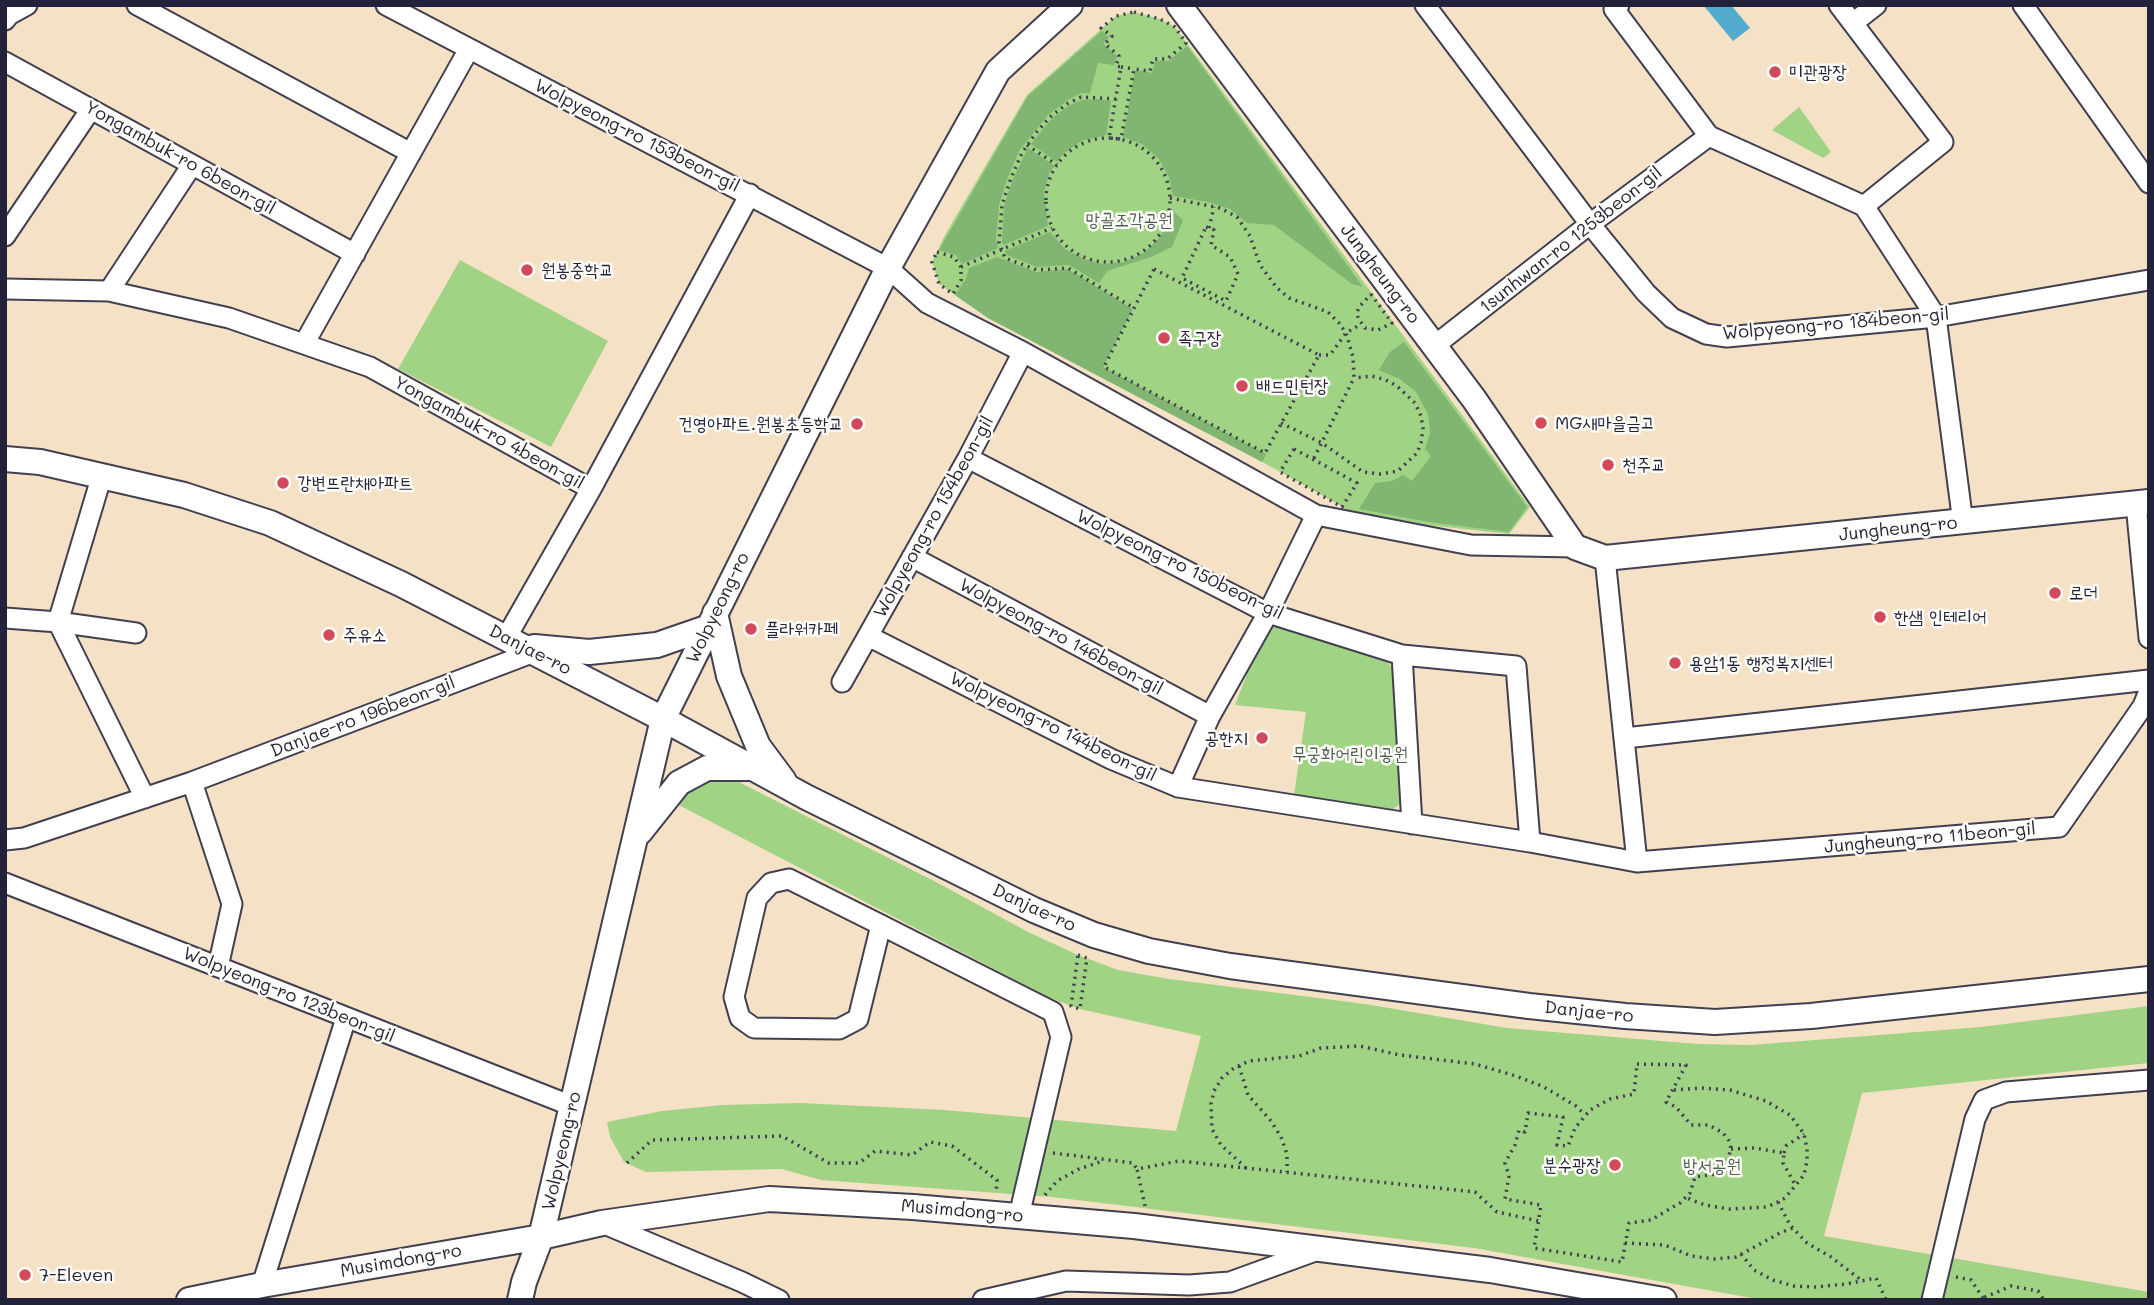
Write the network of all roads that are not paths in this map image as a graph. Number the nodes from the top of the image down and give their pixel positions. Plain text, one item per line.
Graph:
1 (27, 5) edge
2 (137, 5) edge
3 (386, 5) edge
4 (1070, 5) edge
5 (1179, 5) edge
6 (1425, 5) edge
7 (1619, 5) edge
8 (1839, 5) edge
9 (1876, 5) edge
10 (2023, 5) edge
11 (5, 20) edge
12 (1853, 23) junction
13 (469, 49) junction
14 (5, 62) edge
15 (91, 109) junction
16 (1709, 136) junction
17 (411, 153) junction
18 (192, 165) junction
19 (2149, 183) edge
20 (750, 194) junction
21 (1864, 206) junction
22 (1590, 223) junction
23 (5, 236) edge
24 (355, 254) junction
25 (888, 268) junction
26 (2149, 280) edge
27 (5, 289) edge
28 (109, 291) junction
29 (1936, 317) junction
30 (304, 344) junction
31 (1434, 346) junction
32 (1023, 352) junction
33 (968, 457) junction
34 (5, 459) edge
35 (102, 475) junction
36 (591, 489) junction
37 (2142, 503) edge
38 (1316, 515) junction
39 (1963, 523) junction
40 (1575, 547) junction
41 (912, 557) junction
42 (1605, 558) junction
43 (1268, 612) junction
44 (5, 618) edge
45 (712, 620) junction
46 (58, 622) junction
47 (136, 633) dead end
48 (868, 636) junction
49 (2149, 638) edge
50 (520, 645) junction
51 (1402, 655) junction
52 (2149, 680) edge
53 (842, 682) dead end
54 (2149, 691) edge
55 (1210, 716) junction
56 (663, 719) junction
57 (1625, 738) junction
58 (753, 768) junction
59 (192, 782) junction
60 (1178, 787) junction
61 (789, 788) junction
62 (145, 798) junction
63 (1412, 824) junction
64 (635, 838) junction
65 (5, 840) edge
66 (1530, 842) junction
67 (1637, 862) junction
68 (5, 883) edge
69 (881, 925) junction
70 (218, 967) junction
71 (2149, 979) edge
72 (346, 1018) junction
73 (2149, 1080) edge
74 (572, 1106) junction
75 (1019, 1216) junction
76 (601, 1223) junction
77 (541, 1237) junction
78 (1322, 1248) junction
79 (268, 1289) edge
80 (522, 1291) edge
81 (189, 1300) edge
82 (779, 1300) edge
83 (983, 1300) edge
84 (1664, 1300) edge
85 (1932, 1300) edge

1 - 11 street
2 - 17 street
3 - 13 street, Wolpyeong-ro 153beon-gil
4 - 25 street, Wolpyeong-ro
5 - 31 street, Jungheung-ro
6 - 22 street, Wolpyeong-ro 184beon-gil
7 - 16 street
8 - 12 street
9 - 12 street
10 - 19 street
12 - 21 street
13 - 17 street
13 - 20 street, Wolpyeong-ro 153beon-gil
14 - 15 street, Yongambuk-ro 6beon-gil
15 - 18 street, Yongambuk-ro 6beon-gil
15 - 23 street
16 - 21 street
16 - 22 street, 1sunhwan-ro 1253beon-gil
17 - 24 street
18 - 24 street, Yongambuk-ro 6beon-gil
18 - 28 street
20 - 25 street, Wolpyeong-ro 153beon-gil
20 - 36 street, Yongambuk-ro 4beon-gil
21 - 29 street
22 - 29 street, Wolpyeong-ro 184beon-gil
22 - 31 street, 1sunhwan-ro 1253beon-gil
24 - 30 street
25 - 32 street, Wolpyeong-ro 153beon-gil
25 - 45 street, Wolpyeong-ro
26 - 29 street, Wolpyeong-ro 184beon-gil
27 - 28 street, Yongambuk-ro 4beon-gil
28 - 30 street, Yongambuk-ro 4beon-gil
29 - 39 street
30 - 36 street, Yongambuk-ro 4beon-gil
31 - 40 street, Jungheung-ro
32 - 33 street, Wolpyeong-ro 154beon-gil
32 - 38 street, Wolpyeong-ro 153beon-gil
33 - 41 street, Wolpyeong-ro 154beon-gil
33 - 43 street, Wolpyeong-ro 150beon-gil
34 - 35 street, Danjae-ro
35 - 46 street
35 - 50 street, Danjae-ro
36 - 50 street
37 - 39 street, Jungheung-ro
37 - 49 street
38 - 40 street, Wolpyeong-ro 153beon-gil
38 - 43 street
39 - 42 street, Jungheung-ro
40 - 42 street
41 - 48 street, Wolpyeong-ro 154beon-gil
41 - 55 street, Wolpyeong-ro 146beon-gil
42 - 57 street
43 - 51 street, Wolpyeong-ro 150beon-gil
43 - 55 street
44 - 46 street
45 - 50 street
45 - 56 street, Wolpyeong-ro
45 - 61 street
46 - 47 street
46 - 62 street
48 - 53 street, Wolpyeong-ro 154beon-gil
48 - 60 street, Wolpyeong-ro 144beon-gil
50 - 56 street, Danjae-ro
50 - 59 street, Danjae-ro 196beon-gil
51 - 63 street
51 - 66 street, Wolpyeong-ro 150beon-gil
52 - 57 street
54 - 67 street, Jungheung-ro 11beon-gil
55 - 60 street
56 - 58 street, Danjae-ro
56 - 64 street, Wolpyeong-ro
57 - 67 street
58 - 61 street, Danjae-ro
58 - 64 street
59 - 62 street, Danjae-ro 196beon-gil
59 - 70 street
60 - 63 street, Wolpyeong-ro 144beon-gil
61 - 71 street, Danjae-ro
62 - 65 street, Danjae-ro 196beon-gil
63 - 66 street, Wolpyeong-ro 144beon-gil
64 - 74 street, Wolpyeong-ro
66 - 67 street, Wolpyeong-ro 144beon-gil
68 - 70 street, Wolpyeong-ro 123beon-gil
69 - 69 street
69 - 75 street
70 - 72 street, Wolpyeong-ro 123beon-gil
72 - 74 street, Wolpyeong-ro 123beon-gil
72 - 79 street
73 - 85 street
74 - 77 street, Wolpyeong-ro
75 - 76 street, Musimdong-ro
75 - 78 street, Musimdong-ro
76 - 77 street, Musimdong-ro
76 - 82 street
77 - 79 street, Musimdong-ro
77 - 80 street, Wolpyeong-ro
78 - 83 street
78 - 84 street, Musimdong-ro
79 - 81 street, Musimdong-ro

